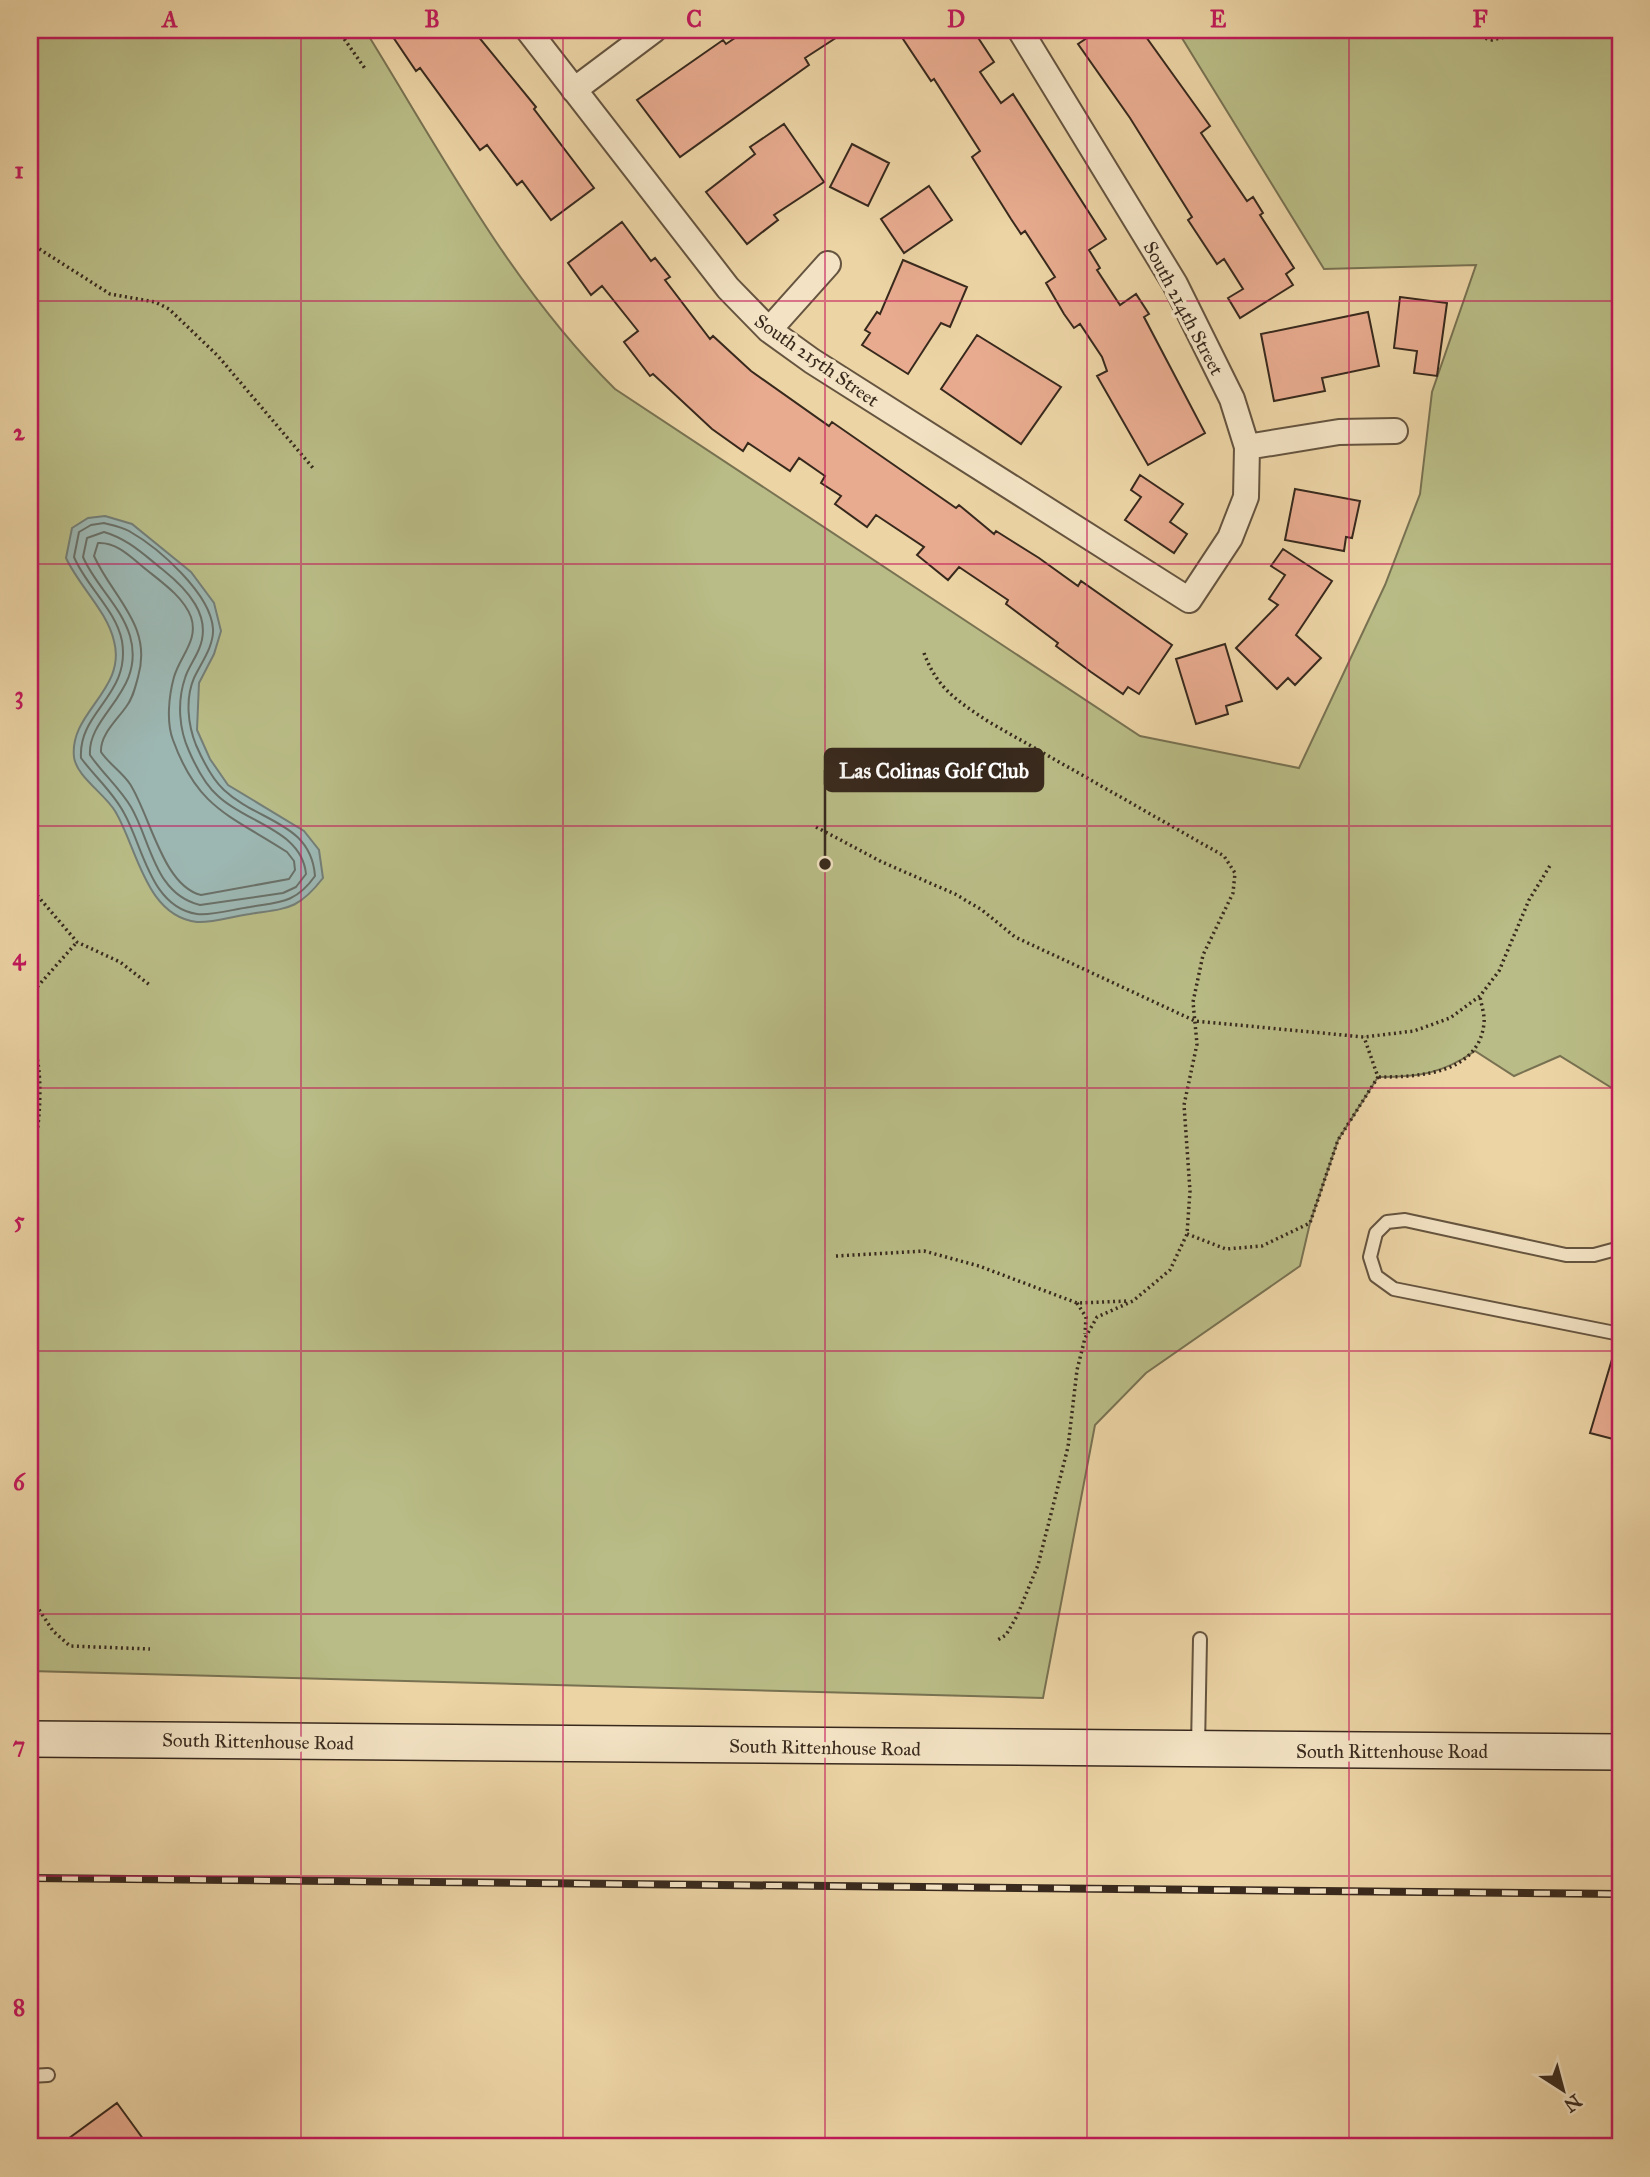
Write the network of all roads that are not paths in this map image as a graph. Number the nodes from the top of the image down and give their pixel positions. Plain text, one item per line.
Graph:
1 (528, 30) edge
2 (654, 30) edge
3 (1020, 30) edge
4 (574, 90) junction
5 (828, 264) dead end
6 (769, 330) junction
7 (1395, 431) dead end
8 (1247, 447) junction
9 (1189, 600) joint
10 (1620, 1248) edge
11 (1620, 1334) edge
12 (1200, 1639) dead end
13 (30, 1739) edge
14 (1198, 1750) junction
15 (1620, 1752) edge
16 (48, 2075) dead end
17 (30, 2076) edge

1 - 4 street, South 215th Street
2 - 4 street
3 - 8 street, South 214th Street
4 - 6 street, South 215th Street
5 - 6 street
6 - 9 street, South 215th Street
7 - 8 street
8 - 9 street, South 214th Street
10 - 11 lane
12 - 14 lane
13 - 14 main road, South Rittenhouse Road
14 - 15 main road, South Rittenhouse Road
16 - 17 lane

